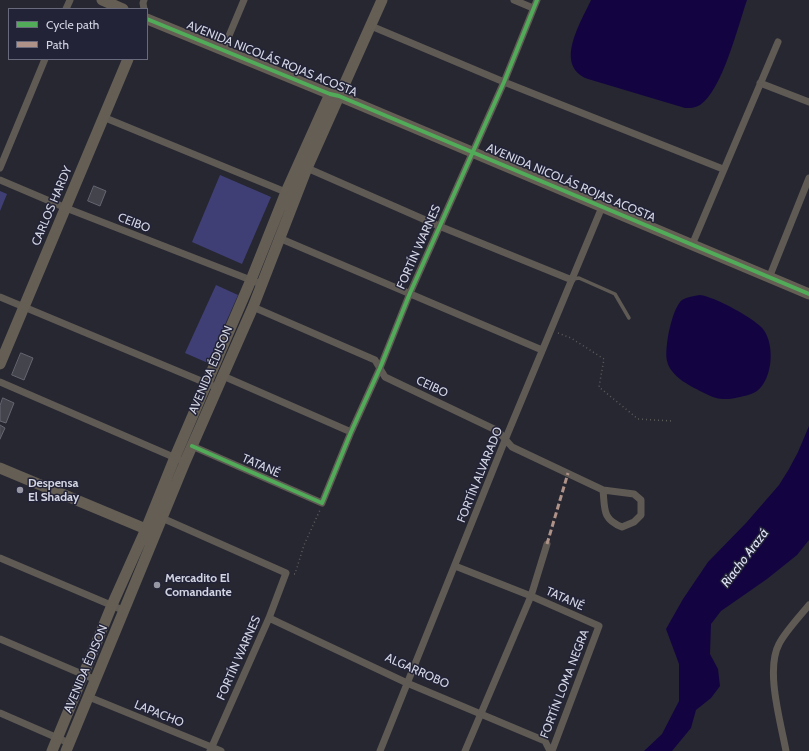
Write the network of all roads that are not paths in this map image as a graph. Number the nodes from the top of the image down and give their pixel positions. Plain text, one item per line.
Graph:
1 (102, 0) edge
2 (244, 0) edge
3 (382, 0) edge
4 (514, 0) edge
5 (536, 0) edge
6 (121, 8) edge
7 (533, 8) junction
8 (148, 19) edge
9 (371, 26) junction
10 (778, 42) dead end
11 (223, 50) junction
12 (45, 60) edge
13 (128, 60) edge
14 (504, 82) junction
15 (760, 83) junction
16 (334, 95) junction
17 (809, 102) edge
18 (103, 117) junction
19 (473, 153) junction
20 (0, 168) edge
21 (307, 168) junction
22 (724, 170) junction
23 (809, 178) edge
24 (0, 180) edge
25 (291, 194) junction
26 (602, 207) junction
27 (66, 208) junction
28 (439, 226) junction
29 (279, 238) junction
30 (692, 245) junction
31 (769, 278) junction
32 (572, 280) junction
33 (256, 282) junction
34 (410, 293) junction
35 (809, 294) edge
36 (0, 297) edge
37 (24, 307) junction
38 (253, 307) junction
39 (629, 318) dead end
40 (542, 350) junction
41 (0, 364) edge
42 (380, 368) junction
43 (223, 376) junction
44 (0, 382) edge
45 (207, 383) junction
46 (218, 388) junction
47 (351, 432) junction
48 (505, 440) junction
49 (192, 446) junction
50 (180, 460) junction
51 (0, 468) edge
52 (603, 490) junction
53 (322, 503) joint
54 (162, 518) junction
55 (151, 531) junction
56 (547, 544) dead end
57 (0, 558) edge
58 (455, 566) junction
59 (531, 596) junction
60 (112, 605) junction
61 (809, 605) edge
62 (125, 611) junction
63 (269, 618) junction
64 (600, 626) joint
65 (0, 639) edge
66 (83, 675) junction
67 (96, 680) junction
68 (407, 683) junction
69 (90, 697) junction
70 (0, 713) edge
71 (482, 713) junction
72 (58, 738) junction
73 (68, 747) edge
74 (211, 749) edge
75 (52, 751) edge
76 (221, 751) edge
77 (380, 751) edge
78 (465, 751) edge
79 (551, 751) edge
80 (786, 751) edge

1 - 6 main road
2 - 11 street
3 - 9 main road, AVENIDA ÉDISON
4 - 7 street
5 - 7 street, FORTÍN WARNES
7 - 14 street, FORTÍN WARNES
8 - 11 main road, AVENIDA NICOLÁS ROJAS ACOSTA
9 - 14 street
9 - 16 main road, AVENIDA ÉDISON
10 - 15 street
11 - 16 main road, AVENIDA NICOLÁS ROJAS ACOSTA
12 - 20 street
13 - 18 main road, CARLOS HARDY
14 - 19 street, FORTÍN WARNES
14 - 22 street
15 - 17 street
15 - 22 street
16 - 19 main road, AVENIDA NICOLÁS ROJAS ACOSTA
16 - 21 main road, AVENIDA ÉDISON
16 - 25 main road, AVENIDA ÉDISON
18 - 25 street
18 - 27 main road, CARLOS HARDY
19 - 26 main road, AVENIDA NICOLÁS ROJAS ACOSTA
19 - 28 street, FORTÍN WARNES
21 - 25 main road, AVENIDA ÉDISON
21 - 28 street
22 - 30 street
23 - 31 street
24 - 27 street, CEIBO
25 - 29 main road, AVENIDA ÉDISON
25 - 33 main road, AVENIDA ÉDISON
26 - 30 main road, AVENIDA NICOLÁS ROJAS ACOSTA
26 - 32 street, FORTÍN ALVARADO
27 - 33 street, CEIBO
27 - 37 main road, CARLOS HARDY
28 - 32 street
28 - 34 street, FORTÍN WARNES
29 - 33 main road, AVENIDA ÉDISON
29 - 34 street
30 - 31 main road, AVENIDA NICOLÁS ROJAS ACOSTA
31 - 35 main road, AVENIDA NICOLÁS ROJAS ACOSTA
32 - 39 lane
32 - 40 street, FORTÍN ALVARADO
33 - 38 main road, AVENIDA ÉDISON
33 - 45 main road, AVENIDA ÉDISON
34 - 40 street
34 - 42 street, FORTÍN WARNES
36 - 37 street
37 - 41 main road, CARLOS HARDY
37 - 45 street
38 - 42 street, CEIBO
38 - 43 main road, AVENIDA ÉDISON
40 - 48 street, FORTÍN ALVARADO
42 - 47 street, FORTÍN WARNES
42 - 48 street, CEIBO
43 - 46 main road, AVENIDA ÉDISON
43 - 47 street
44 - 50 street
45 - 46 street
45 - 50 main road, AVENIDA ÉDISON
46 - 49 main road, AVENIDA ÉDISON
47 - 53 street, FORTÍN WARNES
48 - 52 street, CEIBO
48 - 58 street, FORTÍN ALVARADO
49 - 50 main road, AVENIDA ÉDISON
49 - 53 street, TATANÉ
50 - 54 main road, AVENIDA ÉDISON
50 - 55 main road, AVENIDA ÉDISON
51 - 55 main road
52 - 52 street, CEIBO
54 - 55 main road, AVENIDA ÉDISON
54 - 63 street, FORTÍN WARNES
55 - 60 main road, AVENIDA ÉDISON
55 - 62 main road, AVENIDA ÉDISON
56 - 59 street
57 - 60 street
58 - 59 street, TATANÉ
58 - 68 street, FORTÍN ALVARADO
59 - 64 street, TATANÉ
59 - 71 street
60 - 62 street
60 - 66 main road, AVENIDA ÉDISON
61 - 80 street
62 - 67 main road, AVENIDA ÉDISON
63 - 68 street, ALGARROBO
63 - 74 street, FORTÍN WARNES
64 - 79 street, FORTÍN LOMA NEGRA
65 - 66 street
66 - 67 street
66 - 72 main road, AVENIDA ÉDISON
67 - 69 main road, AVENIDA ÉDISON
68 - 71 street, ALGARROBO
68 - 77 street, FORTÍN ALVARADO
69 - 73 main road, AVENIDA ÉDISON
69 - 74 street, LAPACHO
70 - 72 street
71 - 78 street
71 - 79 street, ALGARROBO
72 - 73 street
72 - 75 main road, AVENIDA ÉDISON
74 - 76 street, LAPACHO

